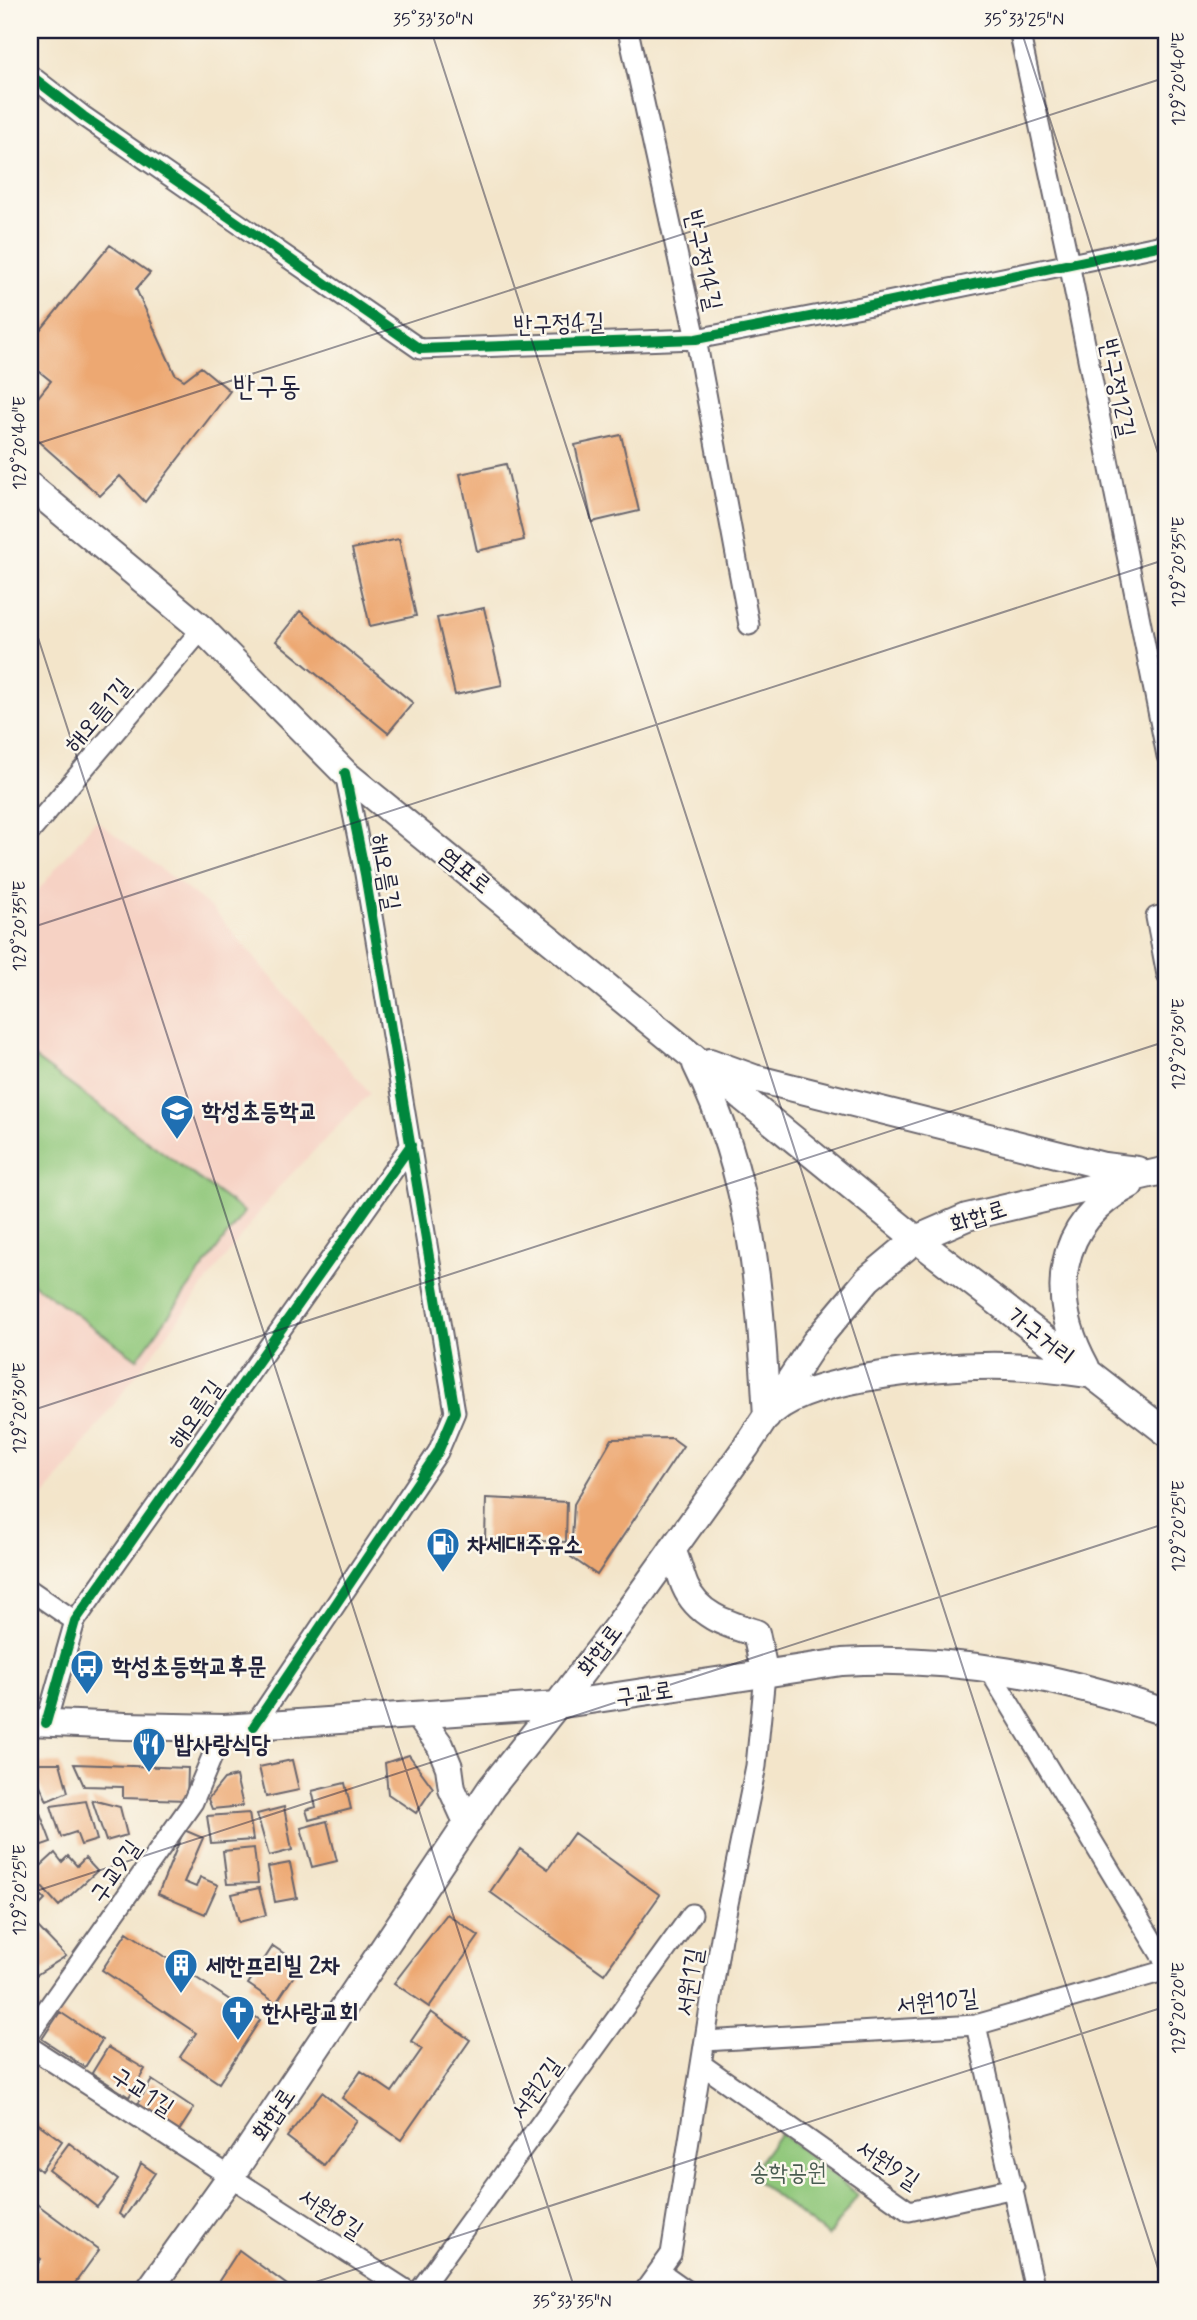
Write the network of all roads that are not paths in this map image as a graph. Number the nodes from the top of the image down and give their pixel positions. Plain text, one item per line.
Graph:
1 (628, 30) edge
2 (1019, 30) edge
3 (30, 75) edge
4 (1167, 244) edge
5 (1069, 263) junction
6 (696, 338) junction
7 (30, 486) edge
8 (749, 625) dead end
9 (202, 628) junction
10 (1164, 728) edge
11 (1167, 756) edge
12 (345, 773) junction
13 (30, 832) edge
14 (1167, 914) edge
15 (1167, 975) edge
16 (692, 1056) junction
17 (411, 1145) junction
18 (1161, 1171) edge
19 (916, 1239) junction
20 (1091, 1374) junction
21 (766, 1417) junction
22 (1167, 1433) edge
23 (672, 1550) junction
24 (30, 1590) edge
25 (75, 1622) junction
26 (988, 1668) junction
27 (765, 1675) junction
28 (557, 1705) junction
29 (1167, 1713) edge
30 (418, 1715) junction
31 (38, 1722) edge
32 (254, 1726) junction
33 (224, 1728) junction
34 (467, 1822) junction
35 (692, 1914) dead end
36 (1167, 1967) edge
37 (976, 2025) junction
38 (30, 2033) edge
39 (705, 2040) junction
40 (30, 2047) edge
41 (701, 2064) junction
42 (230, 2177) junction
43 (1014, 2188) junction
44 (659, 2271) junction
45 (149, 2290) edge
46 (406, 2290) edge
47 (420, 2290) edge
48 (645, 2290) edge
49 (686, 2290) edge
50 (1035, 2290) edge

1 - 6 street, 반구정14길
2 - 5 street, 반구정12길
3 - 6 street, 반구정4길
4 - 5 street, 반구정4길
5 - 6 street, 반구정4길
5 - 10 street, 반구정12길
6 - 8 street, 반구정14길
7 - 9 main road, 염포로
9 - 12 main road, 염포로
9 - 13 street, 해오름1길
10 - 11 street, 반구정12길
12 - 16 main road, 염포로
12 - 17 street, 해오름길
14 - 15 street
16 - 18 main road
16 - 19 main road, 염포로
16 - 21 main road
17 - 25 street, 해오름길
17 - 32 street, 해오름길
18 - 19 main road, 화합로
18 - 20 main road
19 - 20 main road, 가구거리
19 - 21 main road, 화합로
20 - 21 main road
20 - 22 main road, 가구거리
21 - 23 main road, 화합로
23 - 27 main road
23 - 28 main road, 화합로
24 - 25 street
25 - 31 street, 해오름길
26 - 27 main road, 구교로
26 - 29 main road, 구교로
26 - 36 street, 서원10길
27 - 28 main road, 구교로
27 - 39 street, 서원1길
28 - 30 main road, 구교로
28 - 34 main road, 화합로
30 - 32 main road, 구교로
30 - 34 main road
31 - 33 main road, 구교로
32 - 33 main road, 구교로
33 - 38 street, 구교9길
34 - 42 main road, 화합로
35 - 47 street, 서원2길
36 - 37 street, 서원10길
37 - 39 street, 서원10길
37 - 43 street
39 - 41 street, 서원1길
40 - 42 street, 구교1길
41 - 43 street, 서원9길
41 - 44 street, 서원1길
42 - 45 main road, 화합로
42 - 46 street, 서원8길
43 - 50 street
44 - 48 street, 서원1길
44 - 49 street

